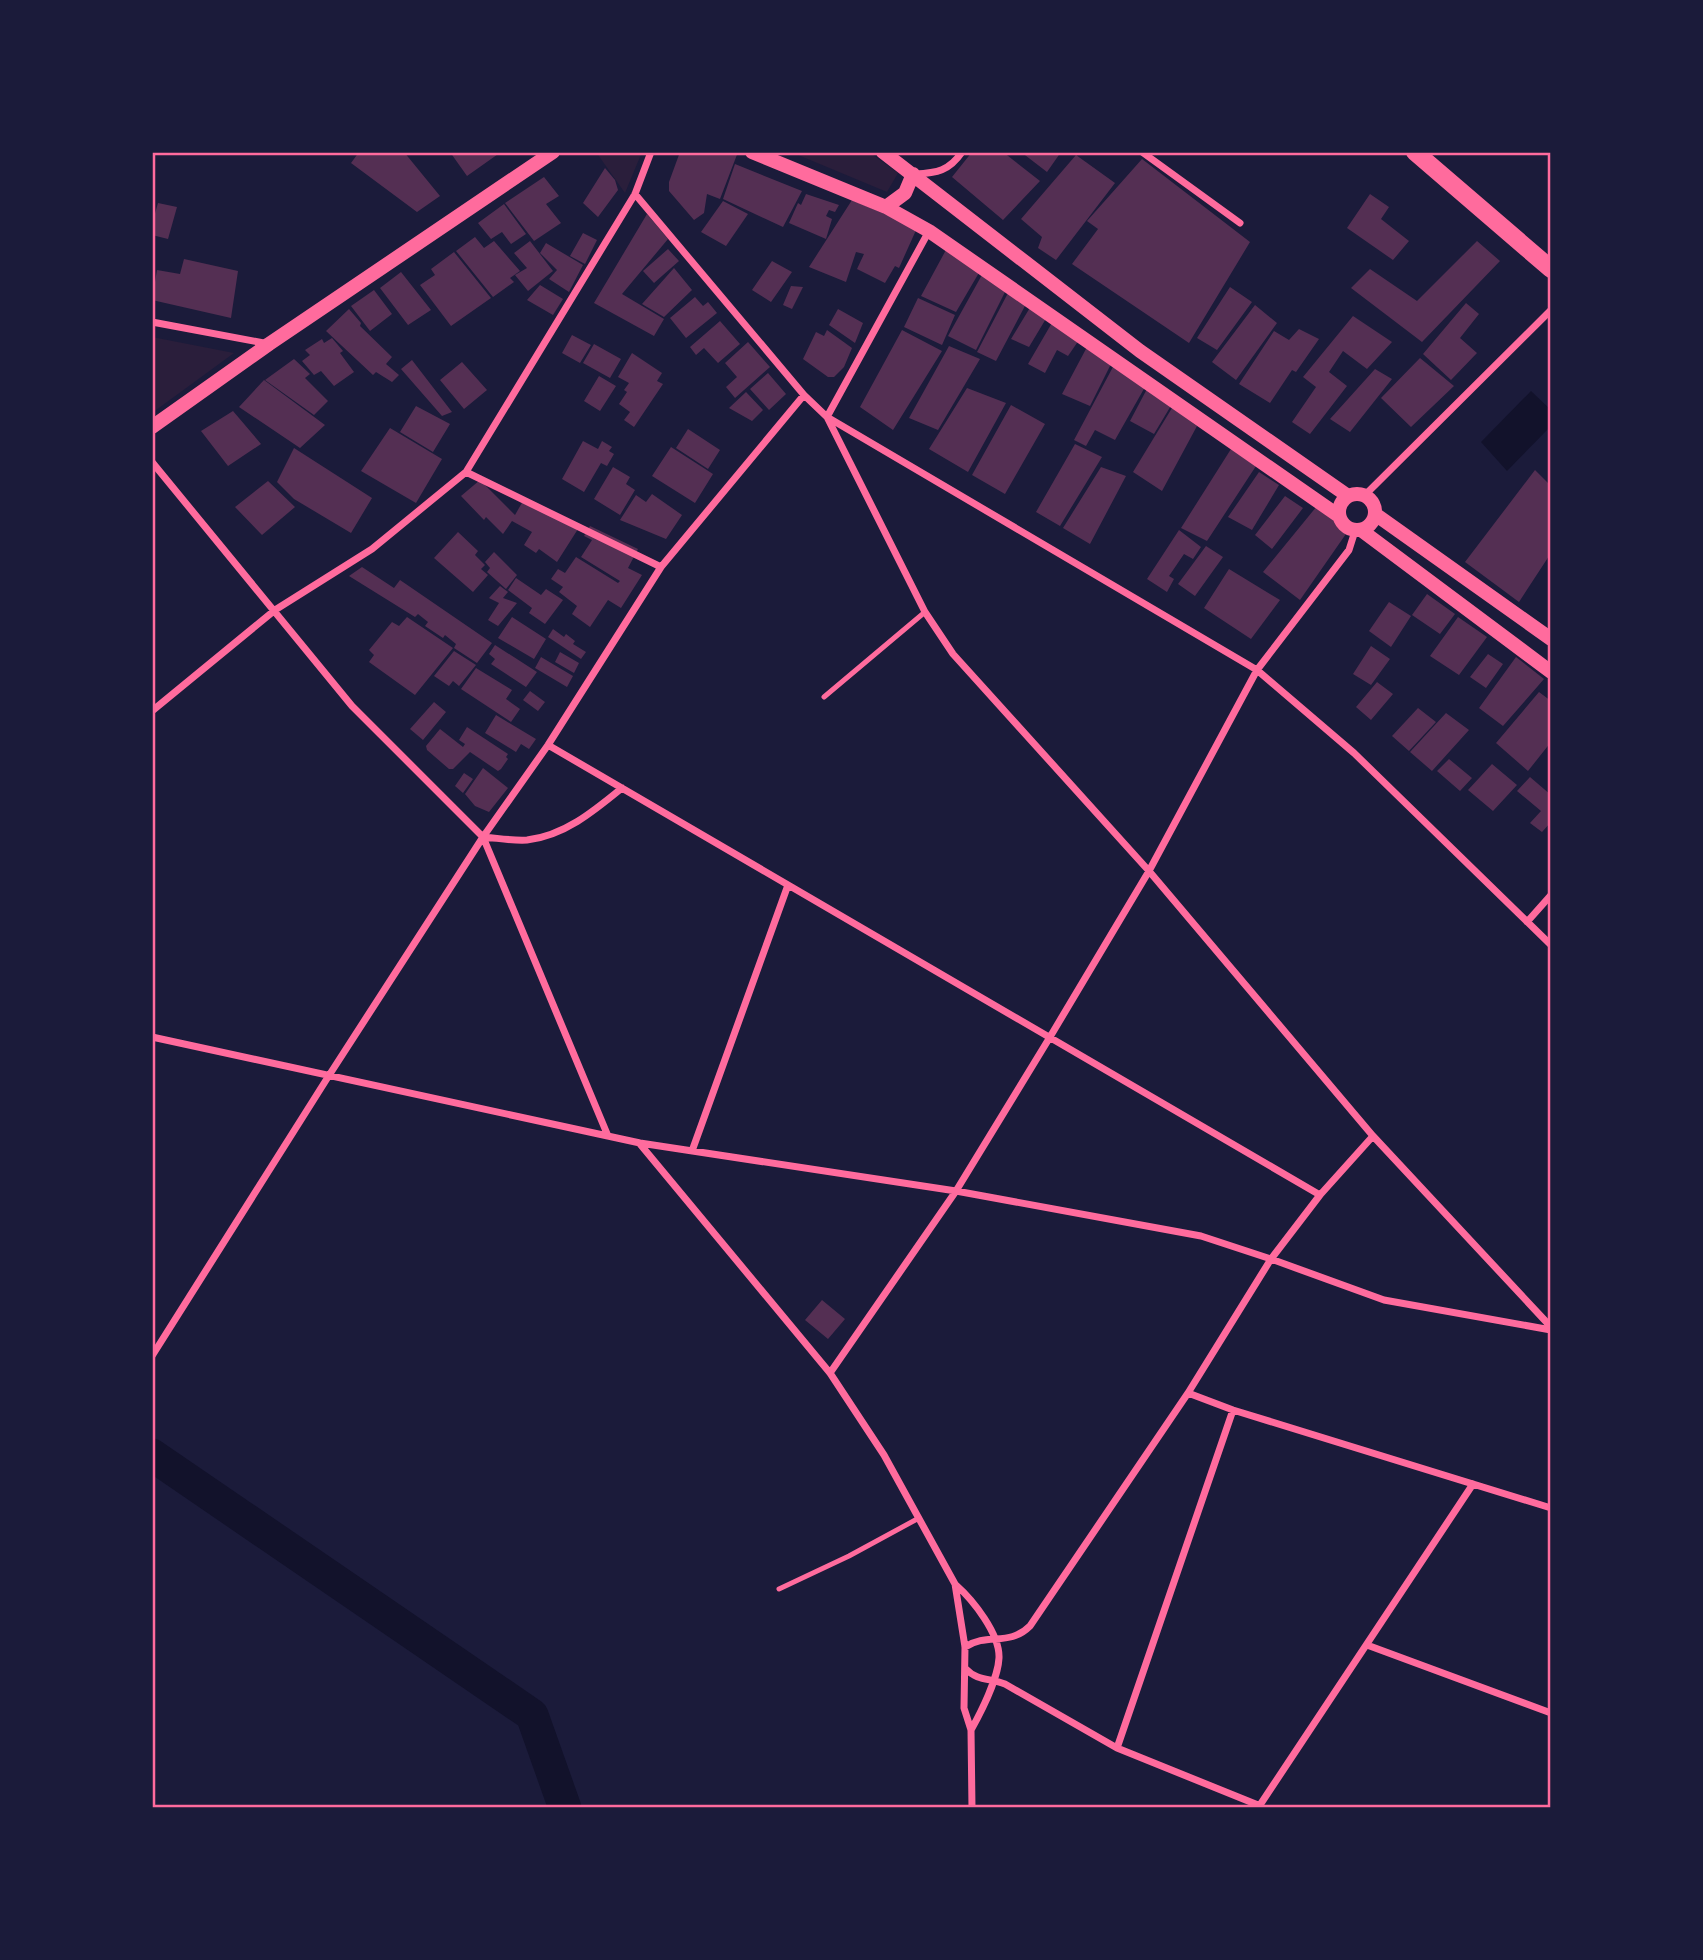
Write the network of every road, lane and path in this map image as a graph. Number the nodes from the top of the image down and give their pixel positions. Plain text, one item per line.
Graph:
1 (553, 152) edge
2 (651, 152) edge
3 (752, 152) edge
4 (883, 152) edge
5 (962, 152) edge
6 (1142, 152) edge
7 (1422, 155) edge
8 (913, 174) junction
9 (635, 194) junction
10 (886, 207) junction
11 (1240, 223) dead end
12 (929, 231) junction
13 (1551, 269) edge
14 (1551, 310) edge
15 (152, 321) edge
16 (269, 344) junction
17 (804, 395) junction
18 (827, 417) junction
19 (152, 428) edge
20 (152, 461) edge
21 (466, 472) junction
22 (1365, 495) junction
23 (1348, 496) junction
24 (1376, 514) junction
25 (1339, 516) junction
26 (1358, 530) junction
27 (660, 567) junction
28 (275, 610) junction
29 (925, 612) junction
30 (1551, 639) edge
31 (1257, 670) junction
32 (1551, 672) edge
33 (824, 697) dead end
34 (152, 711) edge
35 (548, 745) junction
36 (622, 788) junction
37 (483, 837) junction
38 (1149, 871) junction
39 (788, 885) junction
40 (1551, 895) edge
41 (1527, 922) junction
42 (1551, 945) edge
43 (152, 1037) edge
44 (1050, 1037) junction
45 (328, 1077) junction
46 (608, 1136) junction
47 (1373, 1136) junction
48 (640, 1143) junction
49 (692, 1151) junction
50 (956, 1191) junction
51 (1320, 1195) junction
52 (1270, 1259) junction
53 (1551, 1329) edge
54 (152, 1356) edge
55 (830, 1373) junction
56 (1188, 1393) junction
57 (1233, 1410) junction
58 (1473, 1485) junction
59 (1551, 1508) edge
60 (919, 1518) junction
61 (955, 1584) junction
62 (779, 1589) dead end
63 (995, 1639) junction
64 (1367, 1645) junction
65 (965, 1647) junction
66 (966, 1669) junction
67 (993, 1679) junction
68 (1551, 1713) edge
69 (971, 1730) junction
70 (1117, 1748) junction
71 (1260, 1807) edge
72 (972, 1808) edge

1 - 16 main road
2 - 9 street
3 - 10 main road
4 - 8 main road
5 - 8 street
6 - 11 street
7 - 13 highway
8 - 10 main road
8 - 23 main road
9 - 17 street
9 - 21 street
10 - 12 main road
12 - 18 street
12 - 25 main road
14 - 22 street
15 - 16 street
16 - 19 main road
17 - 18 street
17 - 27 street
18 - 29 street
18 - 31 street
20 - 28 street
21 - 27 street
21 - 28 street
22 - 23 main road
22 - 24 main road
23 - 25 main road
24 - 26 main road
24 - 30 main road
25 - 26 main road
26 - 31 street
26 - 32 main road
27 - 35 street
28 - 34 street
28 - 37 street
29 - 33 lane
29 - 38 street
31 - 38 street
31 - 41 street
35 - 36 street
35 - 37 street
36 - 37 street
36 - 39 street
37 - 45 street
37 - 46 street
38 - 44 street
38 - 47 street
39 - 44 street
39 - 49 street
40 - 41 street
41 - 42 street
43 - 45 street
44 - 50 street
44 - 51 street
45 - 46 street
45 - 54 street
46 - 48 street
47 - 51 street
47 - 53 street
48 - 49 street
48 - 55 street
49 - 50 street
50 - 52 street
50 - 55 street
51 - 52 street
52 - 53 street
52 - 56 street
55 - 60 street
56 - 57 street
56 - 63 street
57 - 58 street
57 - 70 street
58 - 59 street
58 - 64 street
60 - 61 street
60 - 62 lane
61 - 63 street
61 - 65 street
63 - 65 street
63 - 67 street
64 - 68 street
64 - 71 street
65 - 66 street
66 - 67 street
66 - 69 street
67 - 69 street
67 - 70 street
69 - 72 street
70 - 71 street

